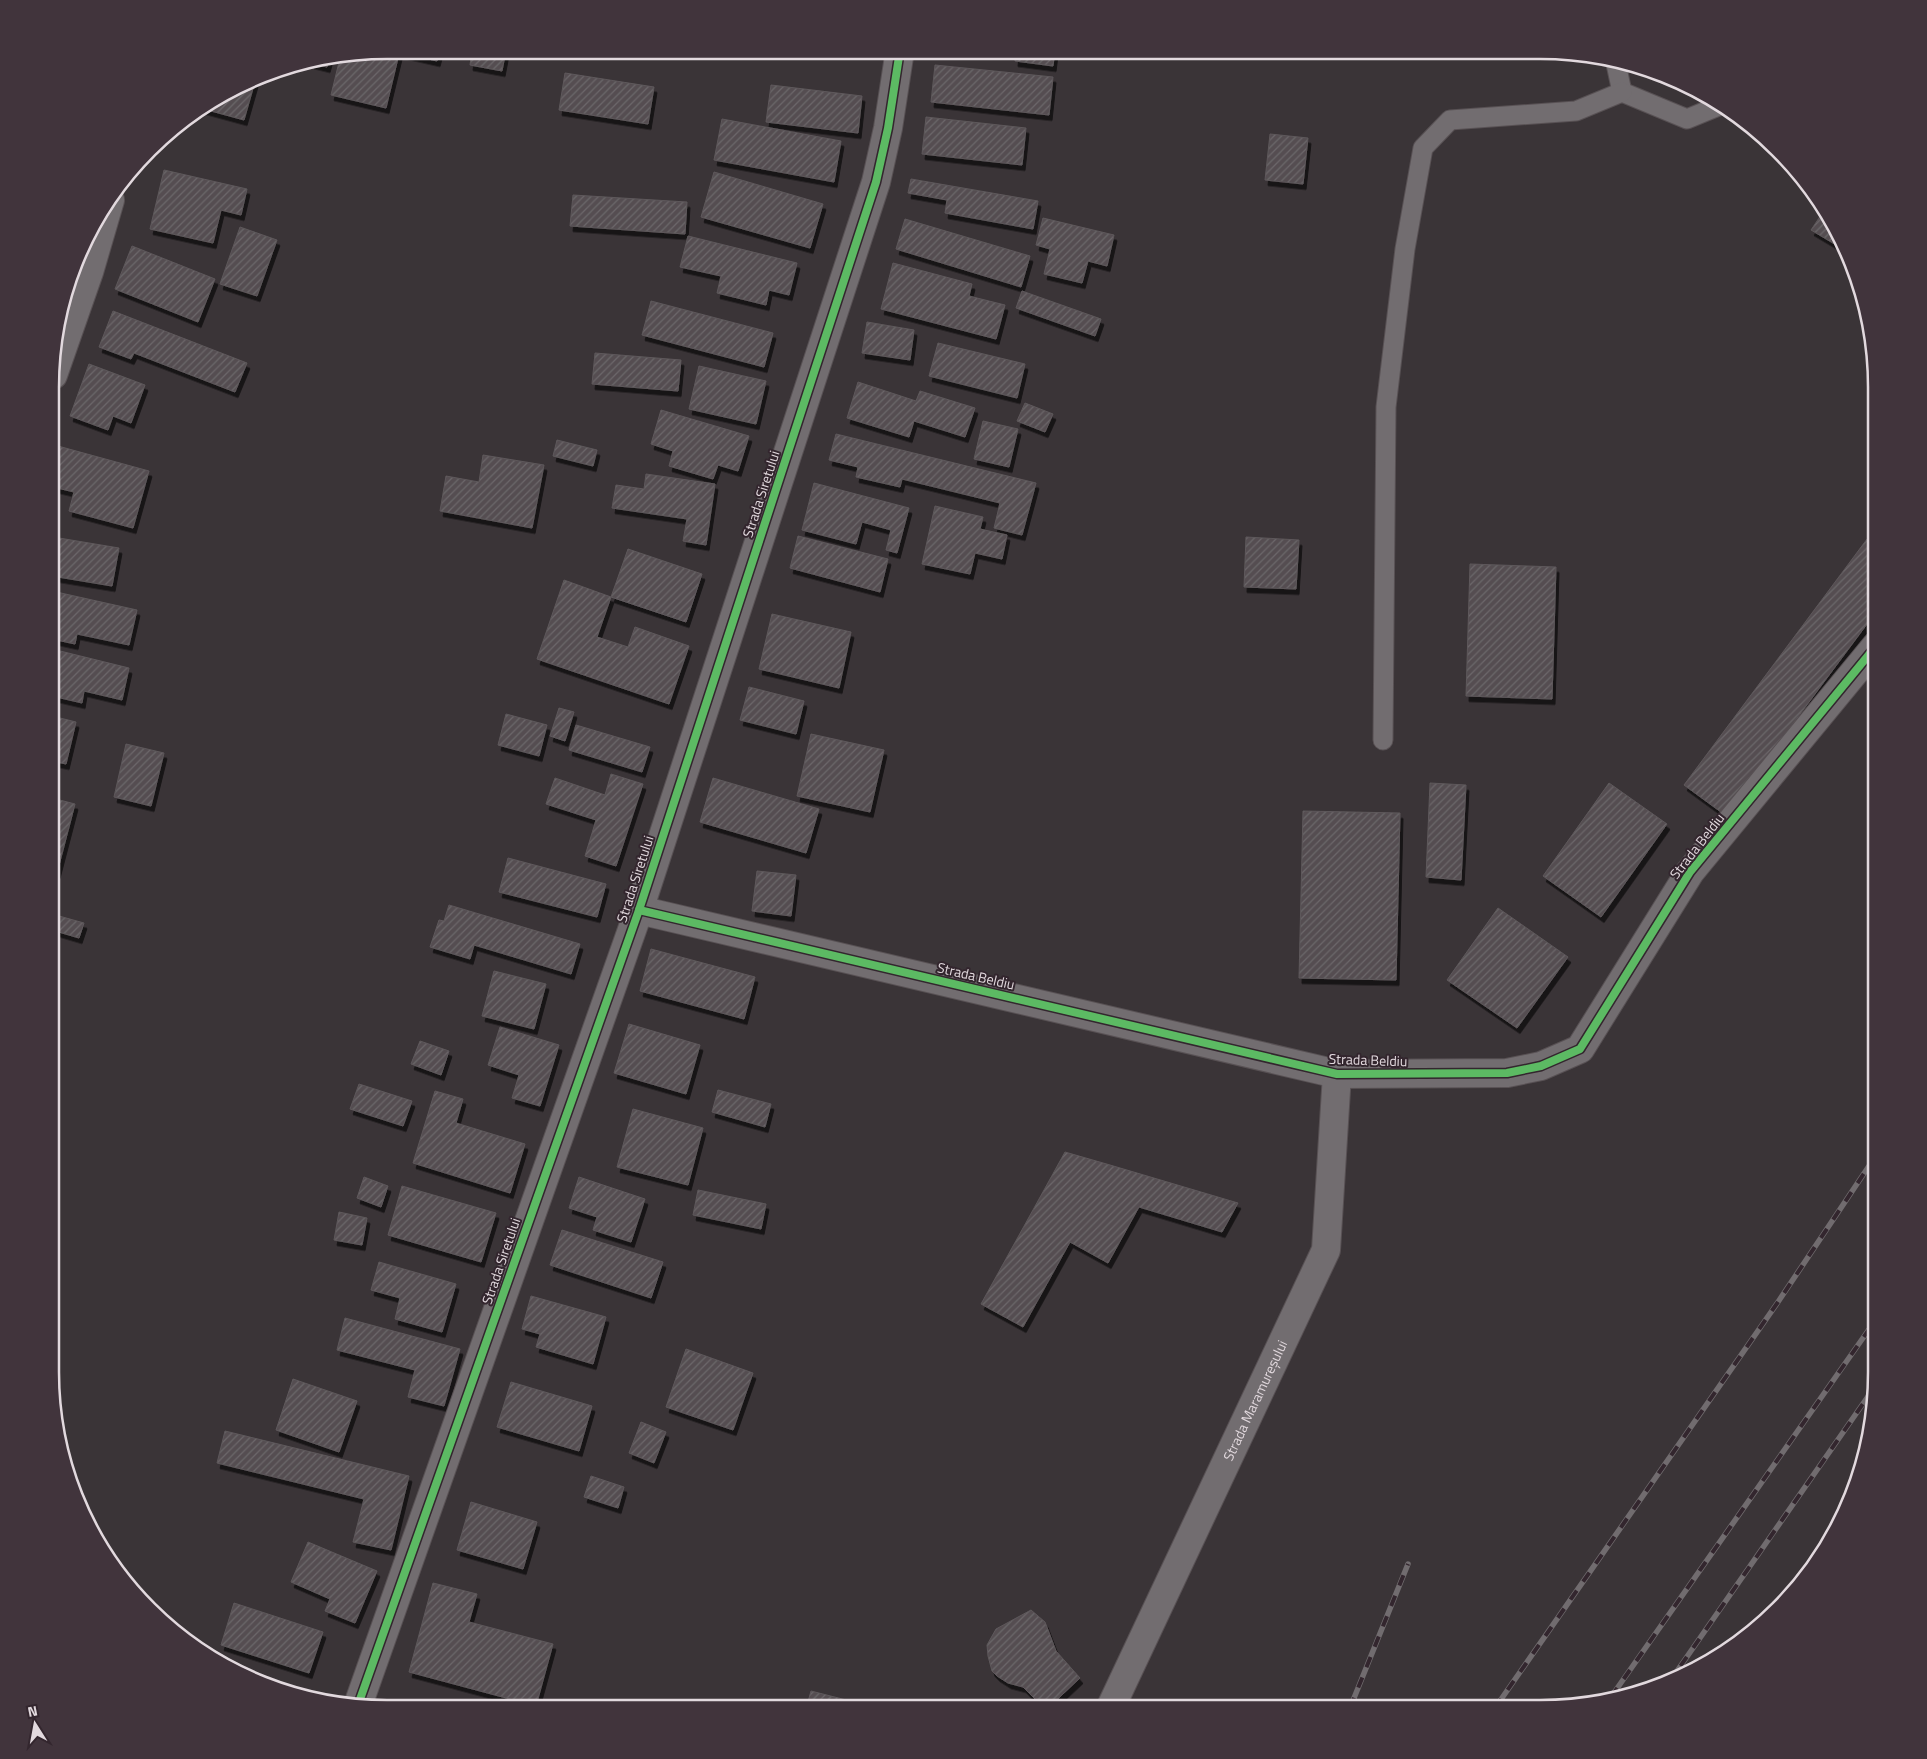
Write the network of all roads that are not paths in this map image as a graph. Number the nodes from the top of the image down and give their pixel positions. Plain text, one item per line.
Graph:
1 (899, 59) edge
2 (1617, 68) edge
3 (1622, 92) junction
4 (1713, 108) edge
5 (89, 251) edge
6 (80, 272) edge
7 (63, 337) edge
8 (1868, 656) edge
9 (1383, 740) dead end
10 (638, 910) junction
11 (1337, 1074) junction
12 (360, 1699) edge
13 (1114, 1700) edge

1 - 10 street, Strada Siretului
2 - 3 lane
3 - 4 lane
3 - 9 lane
5 - 6 street
6 - 7 street
8 - 11 street, Strada Beldiu
10 - 11 street, Strada Beldiu
10 - 12 street, Strada Siretului
11 - 13 street, Strada Maramureșului

